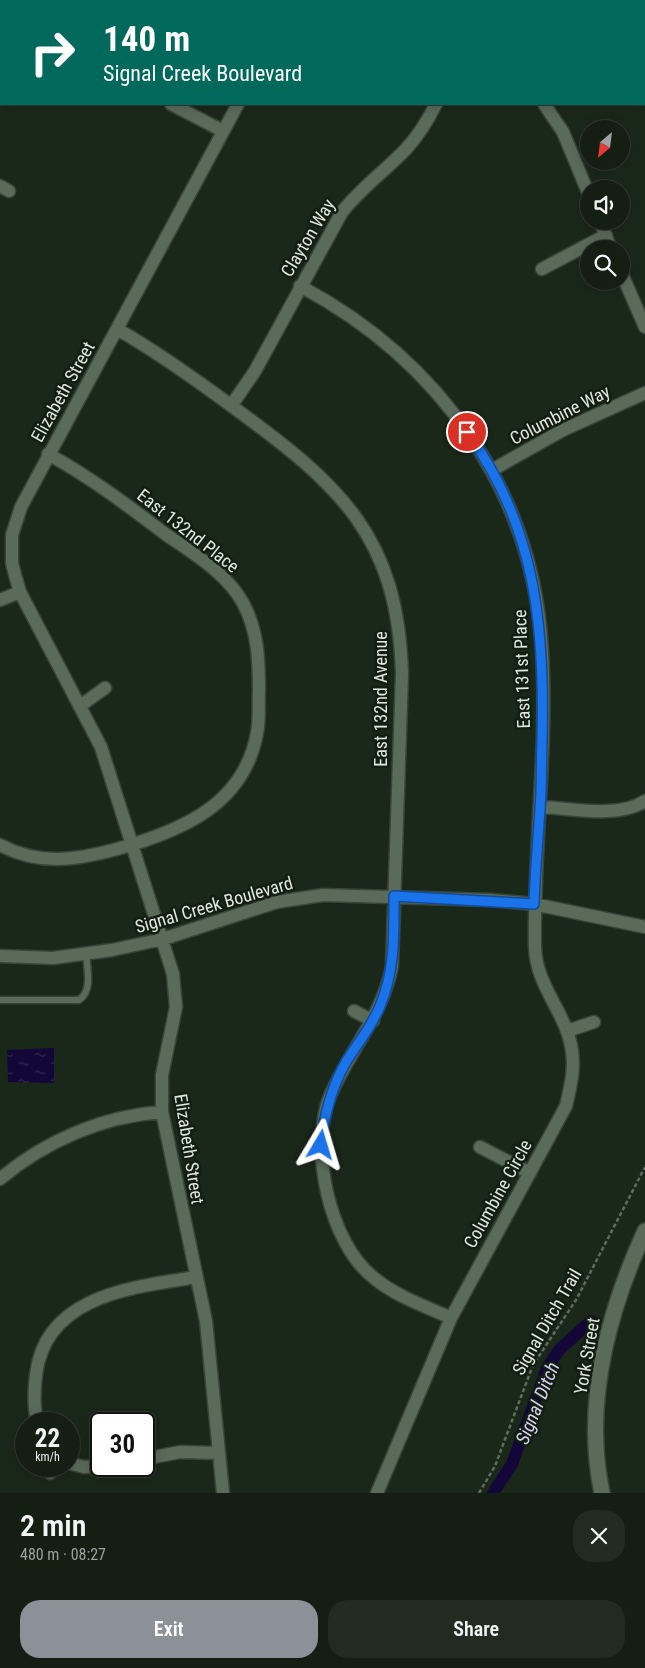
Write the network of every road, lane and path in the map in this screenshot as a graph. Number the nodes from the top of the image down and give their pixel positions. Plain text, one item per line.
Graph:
1 (174, 105) edge
2 (237, 105) edge
3 (435, 105) edge
4 (545, 105) edge
5 (223, 131) junction
6 (583, 180) edge
7 (604, 230) edge
8 (606, 235) junction
9 (608, 240) edge
10 (542, 269) dead end
11 (300, 286) junction
12 (629, 290) edge
13 (645, 327) edge
14 (117, 329) junction
15 (645, 393) edge
16 (232, 406) junction
17 (48, 454) junction
18 (492, 470) junction
19 (20, 592) junction
20 (0, 600) edge
21 (105, 688) dead end
22 (80, 706) junction
23 (645, 801) edge
24 (541, 807) junction
25 (133, 844) junction
26 (0, 845) edge
27 (394, 896) junction
28 (534, 904) junction
29 (645, 927) edge
30 (163, 939) junction
31 (86, 954) junction
32 (0, 956) edge
33 (0, 1000) edge
34 (354, 1011) dead end
35 (373, 1020) junction
36 (594, 1022) dead end
37 (567, 1031) junction
38 (162, 1112) junction
39 (480, 1147) dead end
40 (0, 1161) edge
41 (645, 1167) edge
42 (530, 1173) junction
43 (4, 1176) edge
44 (645, 1232) edge
45 (197, 1277) junction
46 (452, 1318) junction
47 (36, 1412) edge
48 (218, 1453) junction
49 (155, 1457) edge
50 (223, 1493) edge
51 (378, 1493) edge
52 (479, 1493) edge
53 (602, 1493) edge

1 - 5 street
2 - 5 street, Elizabeth Street
3 - 11 street, Clayton Way
4 - 6 street
5 - 14 street, Elizabeth Street
7 - 8 street
8 - 9 street
8 - 10 street
11 - 16 street, Clayton Way
11 - 18 street, East 131st Place
12 - 13 street
14 - 16 street, East 132nd Avenue
14 - 17 street, Elizabeth Street
15 - 18 street, Columbine Way
16 - 27 street, East 132nd Avenue
17 - 19 street, Elizabeth Street
17 - 25 street, East 132nd Place
18 - 24 street, East 131st Place
19 - 20 street
19 - 22 street, Elizabeth Street
21 - 22 street
22 - 25 street, Elizabeth Street
23 - 24 street
24 - 28 street, East 131st Place
25 - 26 street, East 132nd Place
25 - 30 street, Elizabeth Street
27 - 28 street, Signal Creek Boulevard
27 - 30 street, Signal Creek Boulevard
27 - 35 street, East 132nd Avenue
28 - 29 street, Signal Creek Boulevard
28 - 37 street, Columbine Circle
30 - 31 street, Signal Creek Boulevard
30 - 38 street, Elizabeth Street
31 - 32 street, Signal Creek Boulevard
31 - 33 lane
34 - 35 street
35 - 46 street, East 132nd Avenue
36 - 37 street
37 - 42 street, Columbine Circle
38 - 43 street
38 - 45 street, Elizabeth Street
39 - 42 street
40 - 43 street
41 - 52 path, Signal Ditch Trail
42 - 46 street, Columbine Circle
44 - 53 street, York Street
45 - 47 street
45 - 48 street, Elizabeth Street
46 - 51 street, Columbine Circle
48 - 49 street
48 - 50 street, Elizabeth Street

